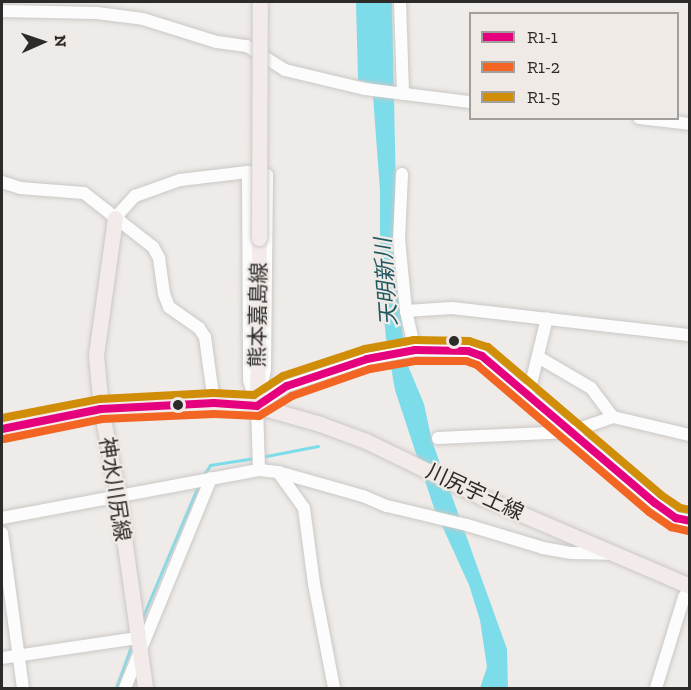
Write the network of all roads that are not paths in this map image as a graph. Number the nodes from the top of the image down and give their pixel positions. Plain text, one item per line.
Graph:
1 (260, 2) edge
2 (400, 2) edge
3 (2, 11) edge
4 (401, 94) junction
5 (469, 102) edge
6 (656, 120) edge
7 (690, 124) edge
8 (248, 172) junction
9 (402, 174) dead end
10 (2, 182) edge
11 (115, 218) junction
12 (406, 311) junction
13 (547, 318) junction
14 (690, 335) edge
15 (416, 350) junction
16 (538, 357) junction
17 (528, 396) junction
18 (214, 403) junction
19 (257, 406) junction
20 (101, 409) junction
21 (613, 417) junction
22 (2, 429) edge
23 (570, 432) junction
24 (690, 435) edge
25 (438, 438) dead end
26 (259, 470) junction
27 (278, 472) junction
28 (211, 478) junction
29 (118, 495) junction
30 (2, 518) edge
31 (690, 521) edge
32 (2, 533) edge
33 (613, 554) junction
34 (690, 587) edge
35 (137, 638) junction
36 (139, 654) junction
37 (18, 656) junction
38 (2, 658) edge
39 (23, 688) edge
40 (125, 688) edge
41 (145, 688) edge
42 (334, 688) edge
43 (656, 688) edge

1 - 19 main road, 熊本嘉島線, bridge
2 - 4 street
3 - 4 street
4 - 5 street
6 - 7 street
8 - 11 street
8 - 19 street
8 - 19 street
9 - 12 street
10 - 11 street
11 - 18 street
11 - 20 main road, 神水川尻線
12 - 13 street
12 - 15 street
13 - 14 street
13 - 16 street
15 - 17 street
15 - 19 street
16 - 17 street
16 - 21 street
17 - 23 street
18 - 19 main road
18 - 20 main road
19 - 26 street
19 - 33 main road, 川尻宇土線
20 - 22 main road
20 - 29 main road, 神水川尻線
21 - 23 street
21 - 24 street
23 - 25 street
23 - 31 street
26 - 27 street
26 - 28 street
27 - 33 street
27 - 42 street
28 - 29 street
28 - 36 street
29 - 30 street
29 - 35 main road, 神水川尻線
32 - 37 street
33 - 34 main road, 川尻宇土線
34 - 43 street
35 - 36 main road, 神水川尻線
35 - 37 street
36 - 40 street
36 - 41 main road, 神水川尻線
37 - 38 street
37 - 39 street

